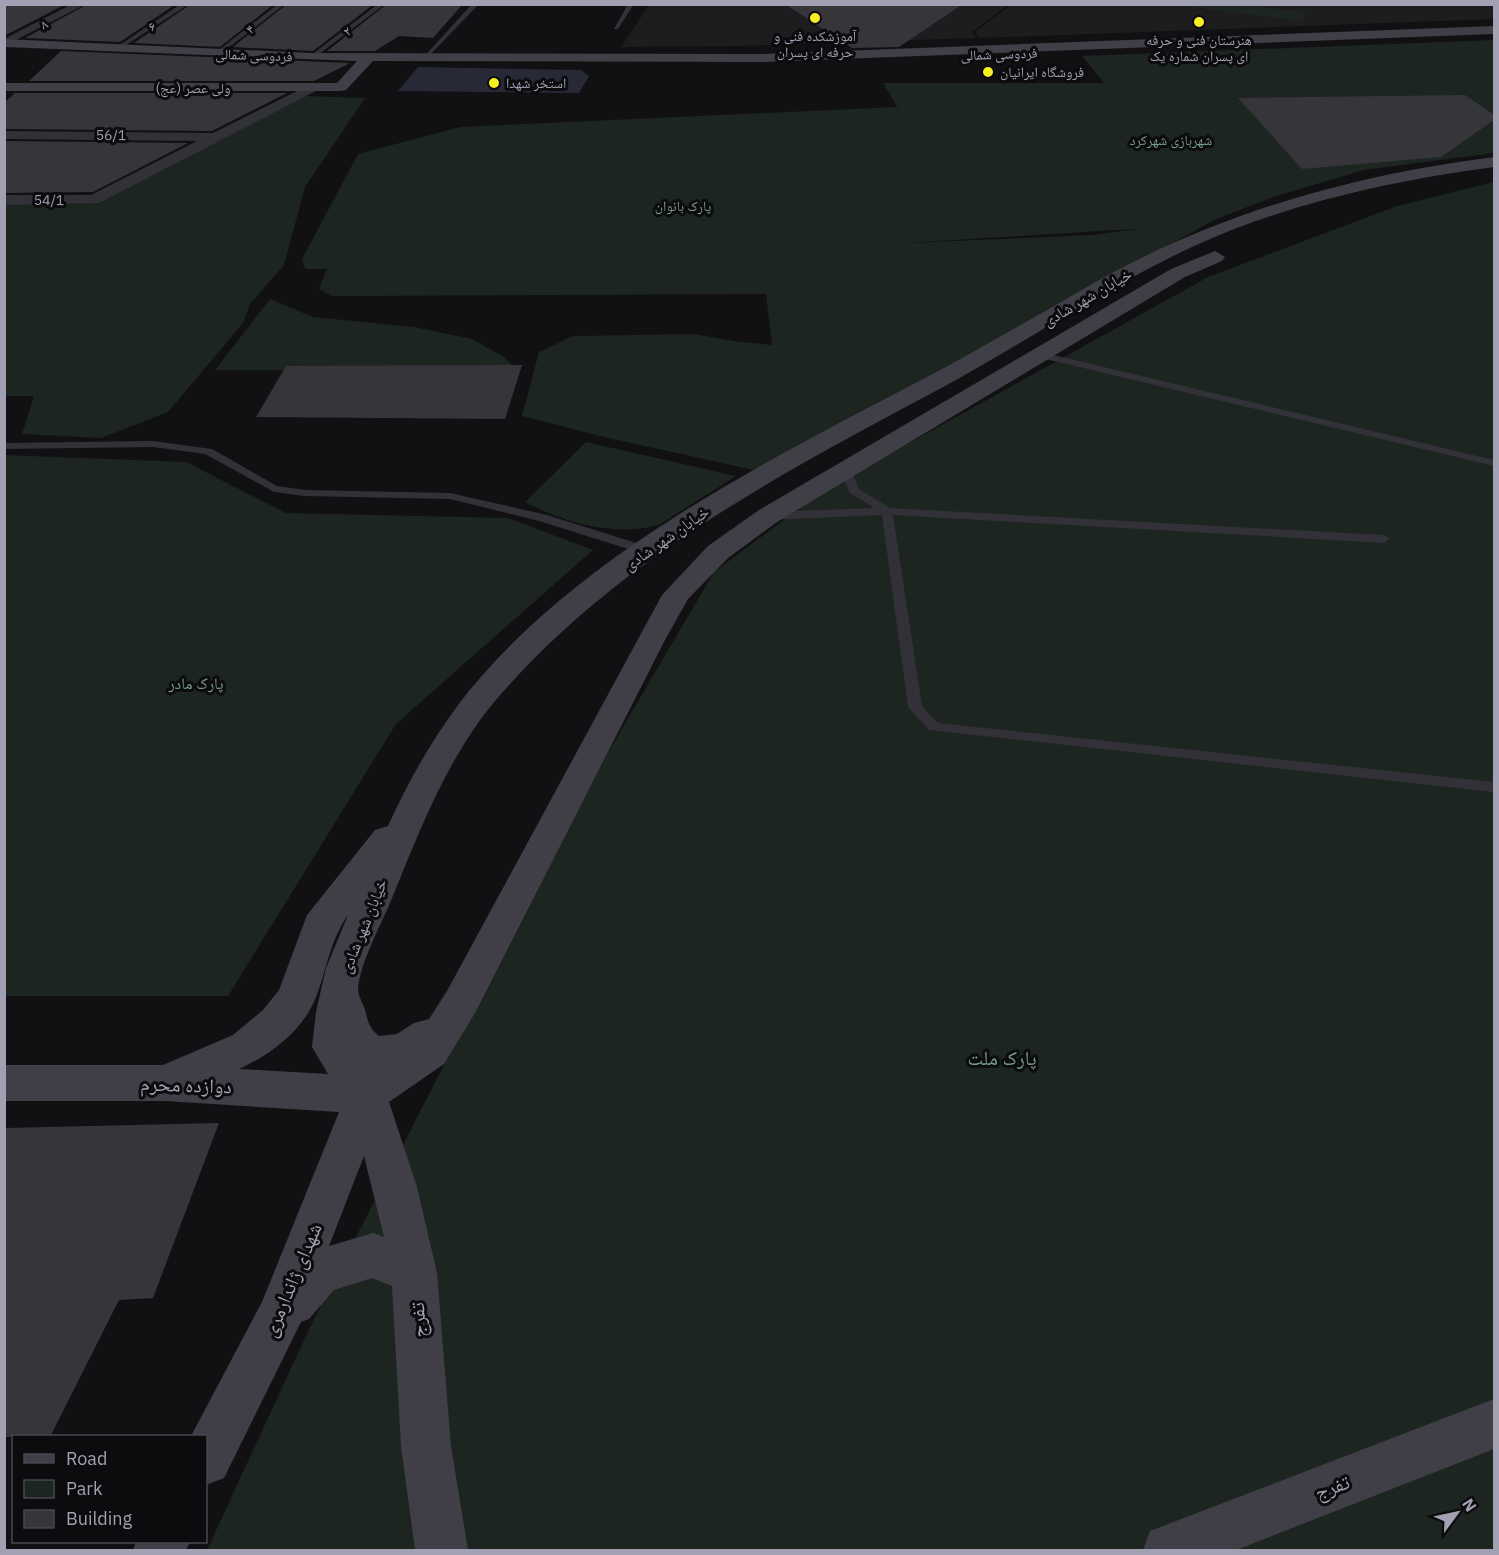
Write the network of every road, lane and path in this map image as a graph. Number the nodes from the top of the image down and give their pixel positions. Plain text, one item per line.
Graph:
1 (81, 4) edge
2 (186, 4) edge
3 (282, 4) edge
4 (382, 4) edge
5 (476, 4) edge
6 (631, 4) edge
7 (972, 4) edge
8 (986, 4) edge
9 (616, 28) dead end
10 (1494, 30) edge
11 (1494, 36) edge
12 (5, 43) edge
13 (118, 48) junction
14 (217, 54) junction
15 (312, 57) junction
16 (368, 58) junction
17 (423, 59) junction
18 (504, 59) junction
19 (4, 87) edge
20 (309, 89) junction
21 (4, 135) edge
22 (217, 137) junction
23 (1494, 162) edge
24 (1494, 177) edge
25 (4, 200) edge
26 (1041, 355) junction
27 (4, 446) edge
28 (1494, 463) edge
29 (844, 469) junction
30 (887, 511) junction
31 (768, 516) junction
32 (1384, 539) dead end
33 (645, 550) junction
34 (1494, 787) edge
35 (412, 807) junction
36 (341, 980) junction
37 (461, 1002) junction
38 (4, 1083) edge
39 (165, 1083) junction
40 (366, 1095) junction
41 (414, 1273) junction
42 (279, 1317) junction
43 (1494, 1424) edge
44 (207, 1458) edge
45 (442, 1551) edge
46 (1169, 1551) edge

1 - 12 street, ۸
2 - 13 lane, ۶
3 - 14 lane, ۴
4 - 15 lane, ۲
5 - 17 lane
6 - 9 lane
7 - 8 lane
10 - 18 main road, فردوسی شمالی
11 - 18 main road, فردوسی شمالی
12 - 13 main road, فردوسی شمالی
13 - 14 main road, فردوسی شمالی
14 - 15 main road, فردوسی شمالی
15 - 16 main road, فردوسی شمالی
16 - 17 main road, فردوسی شمالی
16 - 20 main road, ولی عصر (عج)
17 - 18 main road, فردوسی شمالی
19 - 20 main road, ولی عصر (عج)
20 - 22 street
21 - 22 street, 56/1
22 - 25 street, 54/1
23 - 33 main road, خیابان شهر شادی
24 - 26 main road, خیابان شهر شادی
26 - 28 lane
26 - 29 main road, خیابان شهر شادی
27 - 33 lane
29 - 30 lane
29 - 31 main road, خیابان شهر شادی
30 - 31 lane
30 - 32 lane
30 - 34 lane
31 - 37 main road, خیابان شهر شادی
33 - 35 main road, خیابان شهر شادی
35 - 36 main road, خیابان شهر شادی
35 - 39 main road
36 - 37 main road
36 - 40 main road, خیابان شهر شادی
37 - 40 main road, خیابان شهر شادی
38 - 39 main road, دوازده محرم
39 - 40 main road, دوازده محرم
40 - 41 main road, تفرج
40 - 42 main road, شهدای ژاندارمری
41 - 42 main road
41 - 45 main road, تفرج
42 - 44 main road, شهدای ژاندارمری
43 - 46 main road, تفرج

